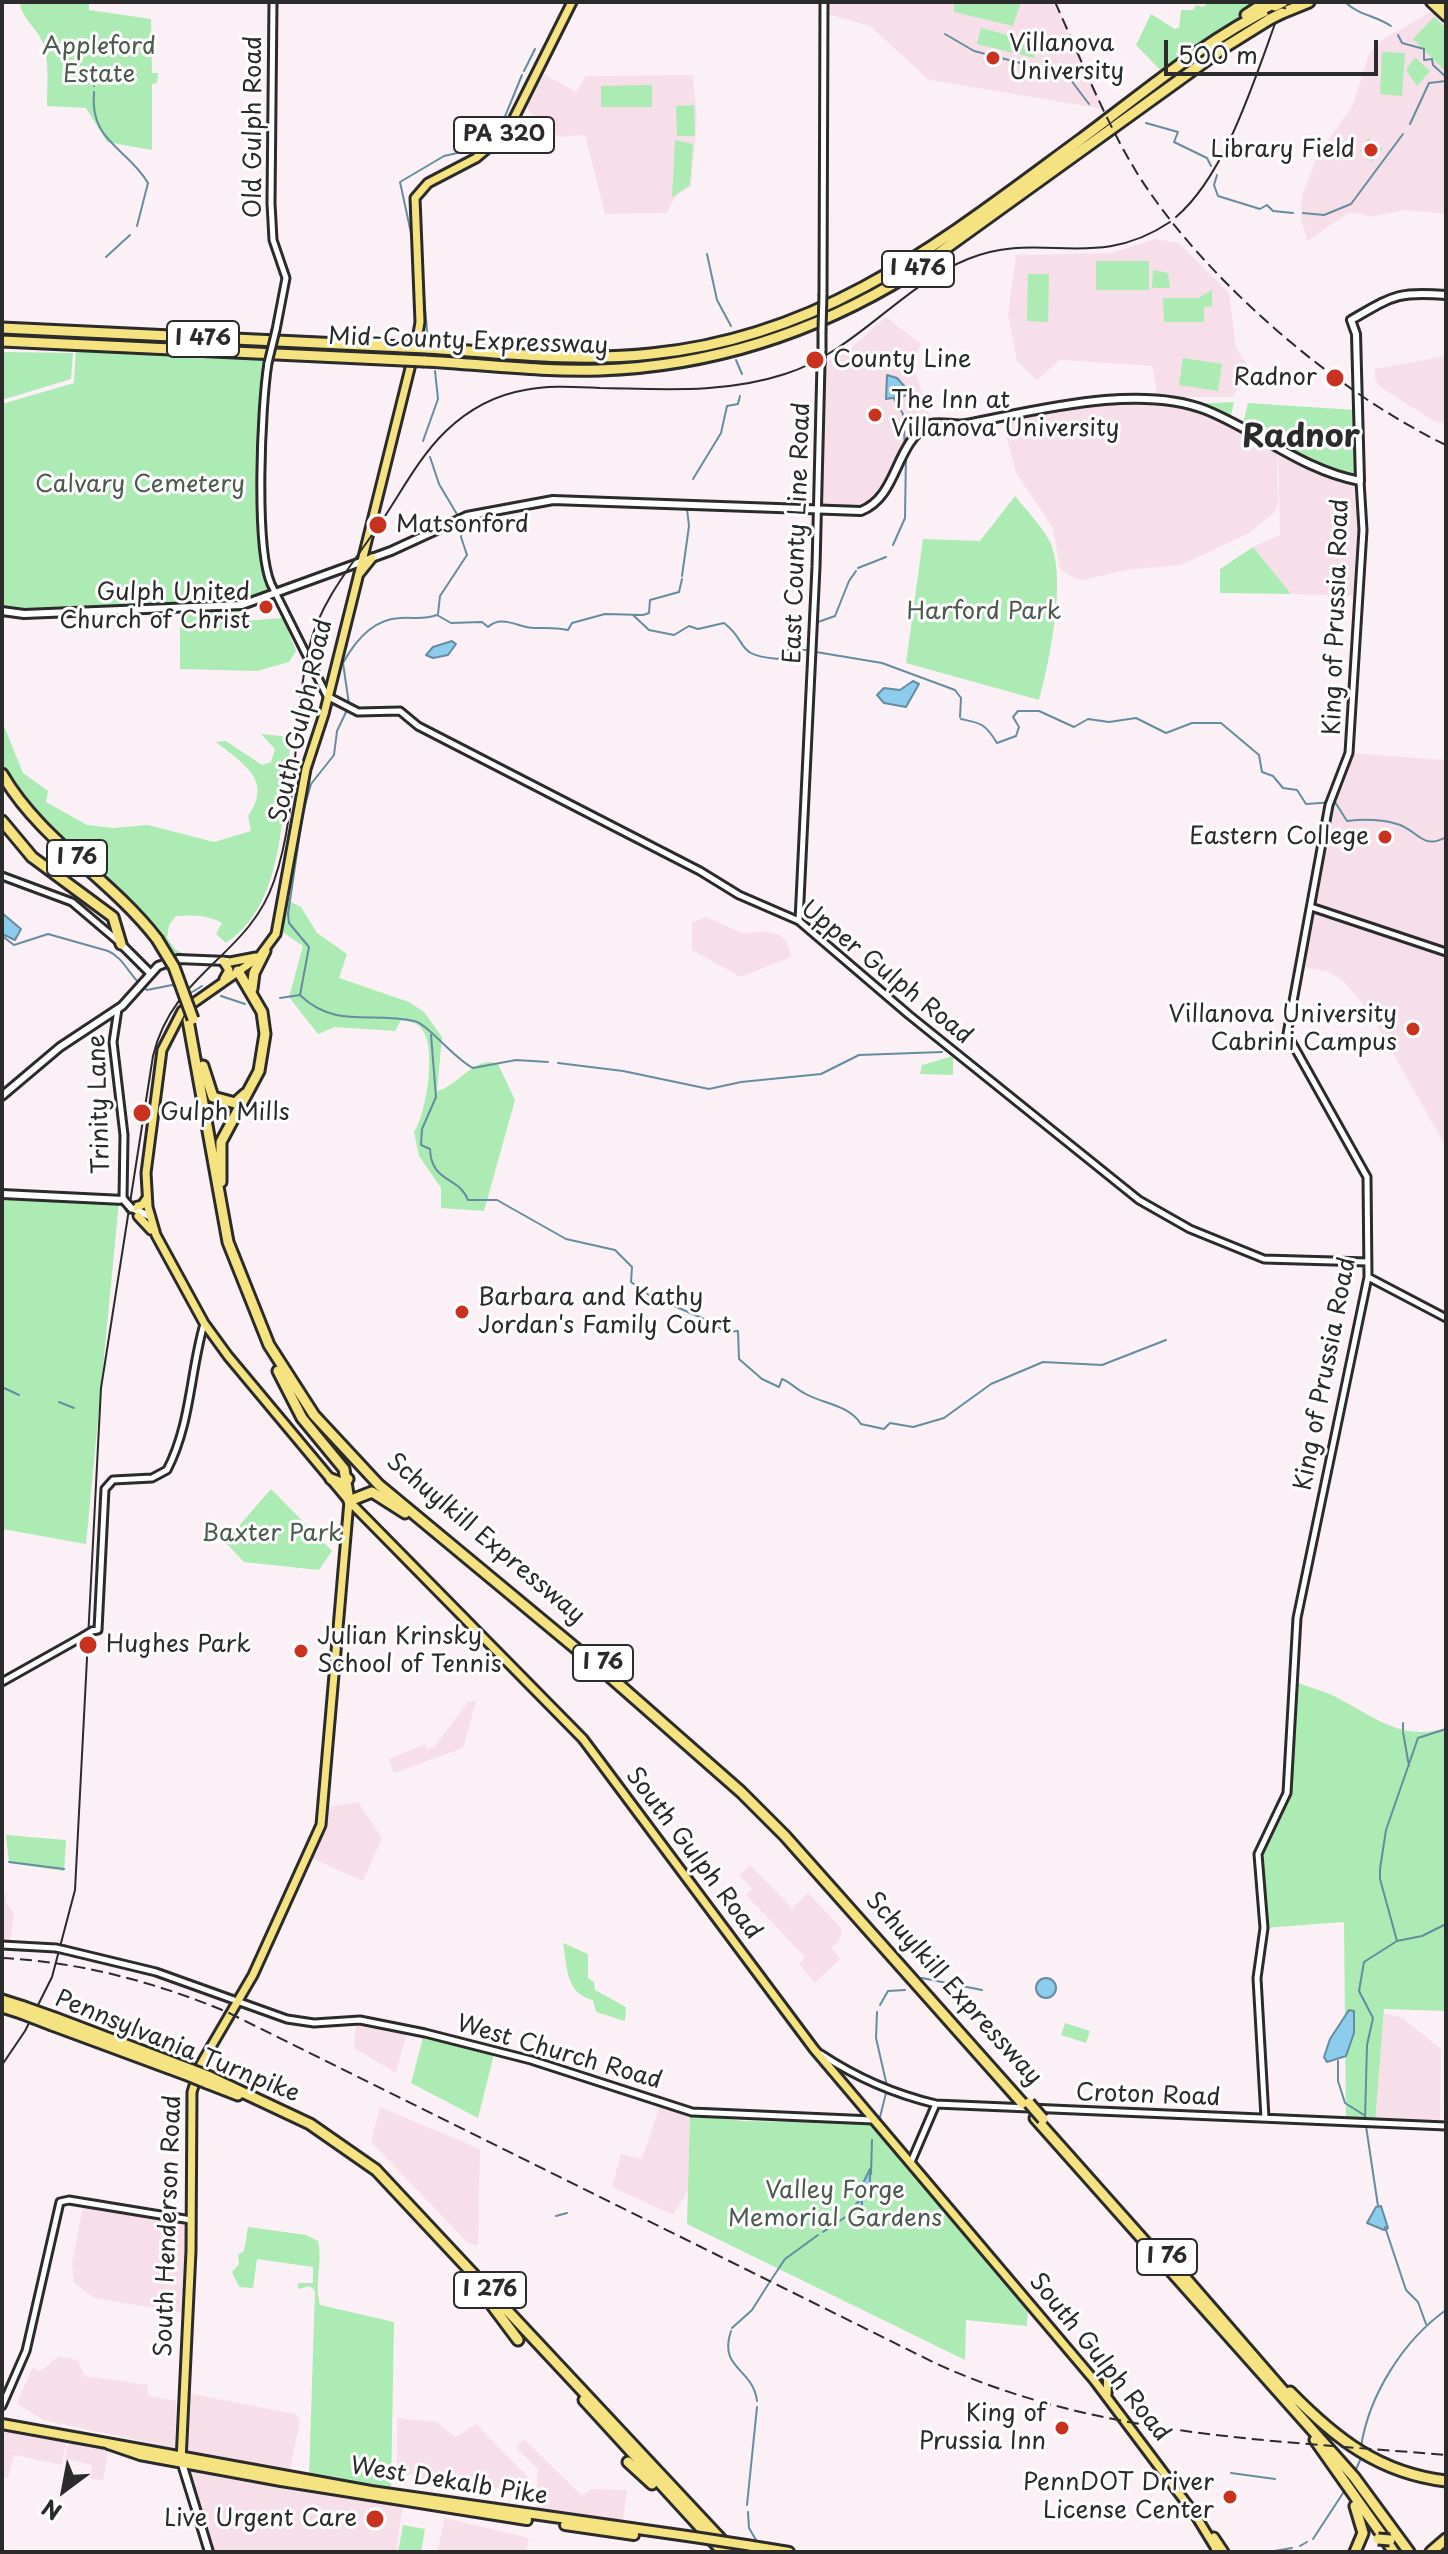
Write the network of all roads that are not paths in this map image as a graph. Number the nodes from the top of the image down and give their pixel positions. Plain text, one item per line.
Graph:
1 (273, 2) edge
2 (572, 2) edge
3 (824, 2) edge
4 (1309, 2) edge
5 (1431, 2) edge
6 (1276, 6) edge
7 (1446, 16) edge
8 (1446, 295) edge
9 (1367, 311) junction
10 (2, 328) edge
11 (1356, 334) junction
12 (2, 342) edge
13 (1360, 460) junction
14 (1347, 478) junction
15 (1360, 481) junction
16 (818, 509) junction
17 (372, 558) junction
18 (361, 562) junction
19 (357, 579) junction
20 (275, 593) junction
21 (2, 611) edge
22 (327, 696) junction
23 (2, 774) edge
24 (2, 782) edge
25 (2, 821) edge
26 (2, 876) edge
27 (1311, 907) junction
28 (799, 921) junction
29 (115, 932) junction
30 (155, 940) junction
31 (121, 944) joint
32 (1446, 952) edge
33 (262, 954) junction
34 (227, 961) junction
35 (238, 971) junction
36 (150, 973) junction
37 (222, 981) junction
38 (253, 992) junction
39 (118, 1008) junction
40 (190, 1019) junction
41 (198, 1047) junction
42 (2, 1096) edge
43 (121, 1186) junction
44 (2, 1194) edge
45 (112, 1197) junction
46 (147, 1198) junction
47 (123, 1200) junction
48 (223, 1201) junction
49 (132, 1208) junction
50 (138, 1216) junction
51 (149, 1216) junction
52 (156, 1235) junction
53 (1368, 1262) junction
54 (1368, 1277) junction
55 (1446, 1318) edge
56 (204, 1323) junction
57 (269, 1345) junction
58 (331, 1479) junction
59 (348, 1479) junction
60 (349, 1501) junction
61 (482, 1570) junction
62 (2, 1682) edge
63 (2, 1945) edge
64 (2, 2000) edge
65 (239, 2002) junction
66 (2, 2007) edge
67 (23, 2010) junction
68 (834, 2068) junction
69 (209, 2080) junction
70 (936, 2104) junction
71 (1026, 2104) junction
72 (950, 2105) junction
73 (930, 2117) junction
74 (1039, 2118) junction
75 (1265, 2118) junction
76 (873, 2120) junction
77 (1446, 2126) edge
78 (911, 2162) junction
79 (191, 2220) junction
80 (468, 2273) junction
81 (518, 2340) dead end
82 (1256, 2356) junction
83 (1108, 2370) dead end
84 (1108, 2397) junction
85 (2, 2403) edge
86 (1302, 2420) junction
87 (2, 2424) edge
88 (181, 2459) junction
89 (628, 2462) dead end
90 (1354, 2474) junction
91 (284, 2478) junction
92 (1446, 2481) edge
93 (1347, 2487) junction
94 (690, 2517) junction
95 (1446, 2539) edge
96 (697, 2540) junction
97 (753, 2549) edge
98 (1218, 2551) edge
99 (209, 2552) edge
100 (723, 2552) edge
101 (733, 2552) edge
102 (789, 2552) edge
103 (1358, 2552) edge
104 (1394, 2552) edge
105 (1409, 2552) edge
106 (1431, 2552) edge

1 - 20 street, Old Gulph Road, bridge
2 - 18 main road, PA 320
3 - 16 street, East County Line Road, bridge
4 - 6 highway, Mid-County Expressway / I 476
5 - 7 highway
6 - 10 highway, Mid-County Expressway / I 476, bridge
6 - 12 highway, Mid-County Expressway / I 476, bridge
8 - 9 main road
9 - 11 main road
9 - 11 main road, King of Prussia Road
11 - 13 main road, King of Prussia Road
13 - 14 main road
13 - 15 main road, King of Prussia Road
14 - 15 main road
14 - 16 main road
15 - 27 street, King of Prussia Road
16 - 17 main road
16 - 28 street, East County Line Road
17 - 18 main road
17 - 19 main road
18 - 19 main road, South Gulph Road / PA 320
18 - 20 main road
19 - 22 main road, South Gulph Road / PA 320
20 - 21 main road
20 - 22 street, Old Gulph Road
22 - 28 street, Upper Gulph Road
22 - 33 main road, South Gulph Road / PA 320
23 - 30 highway, Schuylkill Expressway / I 76
24 - 30 highway, Schuylkill Expressway / I 76
25 - 29 highway
26 - 29 street
27 - 32 street
27 - 53 street, King of Prussia Road
28 - 53 street, Upper Gulph Road
29 - 31 highway
30 - 40 highway, Schuylkill Expressway / I 76, bridge
31 - 36 main road
33 - 34 main road
33 - 35 main road
33 - 38 highway
34 - 35 main road
34 - 36 main road, Trinity Lane
34 - 37 main road
35 - 37 main road
35 - 38 highway
35 - 41 highway
36 - 39 main road, Trinity Lane
37 - 46 main road, South Gulph Road
38 - 48 highway
39 - 42 main road
39 - 43 street, Trinity Lane
40 - 41 highway, Schuylkill Expressway / I 76
40 - 57 highway, Schuylkill Expressway / I 76
41 - 48 highway, Schuylkill Expressway / I 76
43 - 45 street
43 - 47 street, Trinity Lane
44 - 45 main road
45 - 47 main road
46 - 49 main road
46 - 51 main road, South Gulph Road
47 - 49 main road, bridge
48 - 71 highway, Schuylkill Expressway / I 76
49 - 50 main road
49 - 51 main road
50 - 51 main road
50 - 52 main road
51 - 52 main road, South Gulph Road
52 - 56 main road, South Gulph Road
53 - 54 street, King of Prussia Road
54 - 55 street
54 - 75 street, King of Prussia Road
56 - 58 main road, South Gulph Road
56 - 62 street, bridge
57 - 59 highway
57 - 61 highway, Schuylkill Expressway / I 76
58 - 59 highway
58 - 60 main road, South Gulph Road
59 - 60 highway
60 - 61 highway
60 - 65 main road, South Henderson Road
60 - 68 main road, South Gulph Road
61 - 71 highway, Schuylkill Expressway / I 76
63 - 65 street, West Church Road, bridge
64 - 67 highway, Pennsylvania Turnpike / I 276
65 - 76 street, West Church Road
65 - 79 main road, South Henderson Road
66 - 67 highway, Pennsylvania Turnpike / I 276
67 - 69 highway, Pennsylvania Turnpike / I 276, bridge
68 - 70 street, Croton Road
68 - 76 main road, South Gulph Road
69 - 80 highway, Pennsylvania Turnpike / I 276
69 - 101 highway, Pennsylvania Turnpike / I 276
70 - 72 street, Croton Road
70 - 73 street
71 - 74 highway, Schuylkill Expressway / I 76, bridge
72 - 73 street
72 - 75 street, Croton Road
73 - 78 street
74 - 82 highway, Schuylkill Expressway / I 76
74 - 86 highway, Schuylkill Expressway / I 76
75 - 77 street, Croton Road
76 - 78 main road, South Gulph Road
78 - 84 main road, South Gulph Road
79 - 85 street
79 - 88 main road, South Henderson Road
80 - 81 highway
80 - 94 highway, Pennsylvania Turnpike / I 276
82 - 90 highway, Schuylkill Expressway / I 76
82 - 92 highway
83 - 84 main road
84 - 98 main road, South Gulph Road
86 - 90 highway, Schuylkill Expressway / I 76
86 - 93 highway
87 - 88 highway, West Dekalb Pike
88 - 91 highway, West Dekalb Pike
88 - 91 highway, West Dekalb Pike
88 - 99 main road
89 - 94 highway
90 - 105 highway, Schuylkill Expressway / I 76
91 - 96 highway, West Dekalb Pike
91 - 96 highway, West Dekalb Pike
93 - 103 highway
93 - 104 highway
94 - 100 highway, Pennsylvania Turnpike / I 276
95 - 106 highway
96 - 97 highway, West Dekalb Pike, bridge
97 - 102 highway, West Dekalb Pike
103 - 105 highway, bridge

